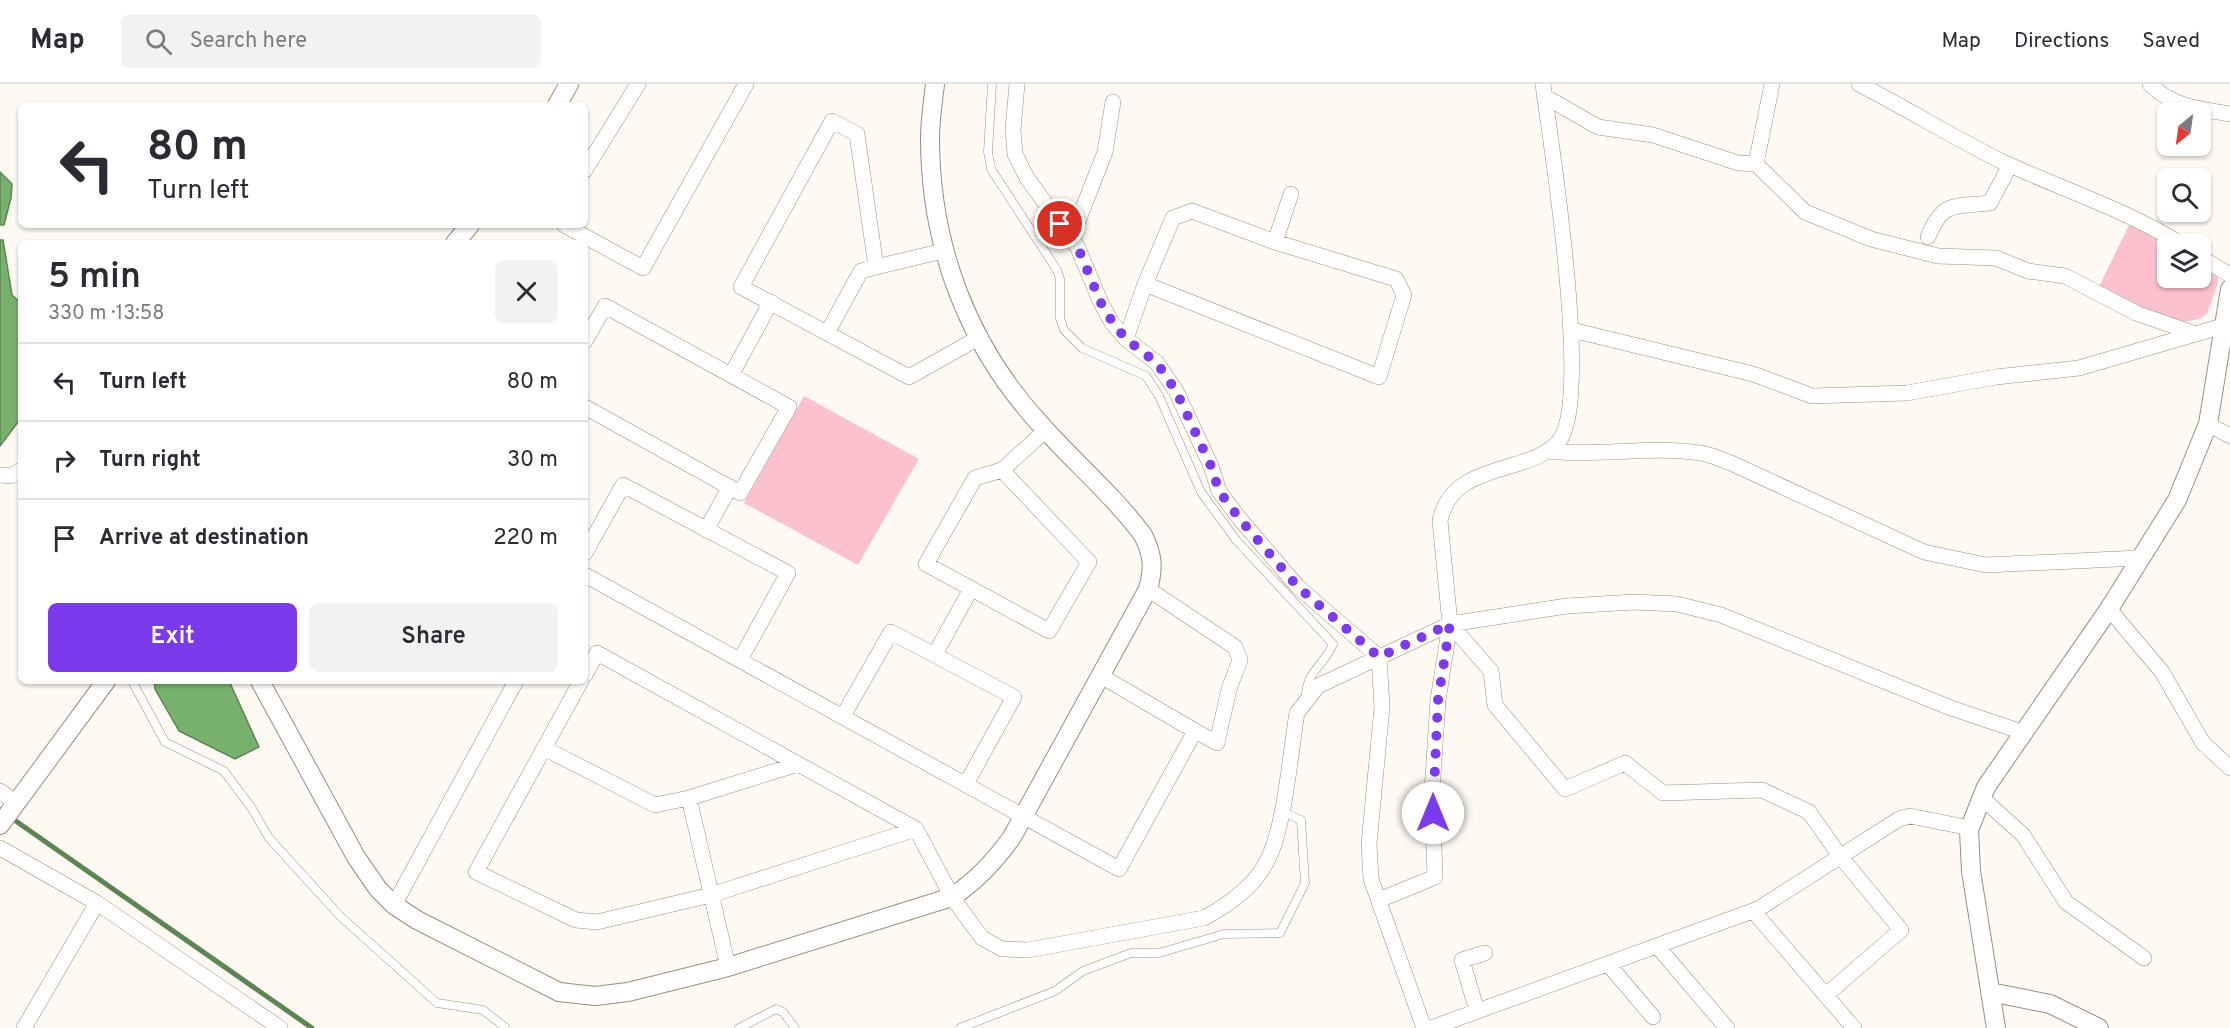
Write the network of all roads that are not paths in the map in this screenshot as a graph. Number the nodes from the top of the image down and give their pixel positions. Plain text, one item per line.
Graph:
1 (569, 84) edge
2 (638, 84) edge
3 (746, 84) edge
4 (935, 84) edge
5 (992, 84) edge
6 (1017, 84) edge
7 (1772, 84) edge
8 (1859, 84) edge
9 (2150, 84) edge
10 (1544, 90) edge
11 (559, 102) edge
12 (1113, 102) dead end
13 (2230, 114) edge
14 (1756, 164) junction
15 (588, 165) edge
16 (2010, 165) junction
17 (1291, 195) dead end
18 (468, 228) edge
19 (570, 228) edge
20 (2165, 234) edge
21 (1928, 237) dead end
22 (1071, 239) junction
23 (458, 240) edge
24 (1275, 242) junction
25 (943, 251) junction
26 (2211, 264) edge
27 (876, 267) junction
28 (2230, 275) edge
29 (1145, 284) junction
30 (2230, 289) edge
31 (771, 302) junction
32 (2223, 326) junction
33 (1572, 330) junction
34 (827, 333) junction
35 (2196, 334) junction
36 (588, 336) edge
37 (980, 337) junction
38 (1126, 339) junction
39 (731, 375) junction
40 (588, 409) edge
41 (2208, 424) junction
42 (1046, 430) junction
43 (2230, 436) edge
44 (1548, 451) junction
45 (1002, 470) junction
46 (18, 472) edge
47 (0, 475) edge
48 (730, 487) junction
49 (706, 530) junction
50 (588, 548) edge
51 (2139, 558) junction
52 (588, 577) edge
53 (971, 589) junction
54 (1148, 589) junction
55 (2109, 609) junction
56 (1450, 624) junction
57 (935, 654) junction
58 (1379, 657) junction
59 (740, 660) junction
60 (588, 670) edge
61 (1101, 676) junction
62 (104, 684) edge
63 (134, 684) edge
64 (262, 684) edge
65 (514, 684) edge
66 (579, 684) edge
67 (1306, 698) junction
68 (843, 716) junction
69 (1195, 731) junction
70 (2025, 733) junction
71 (544, 748) junction
72 (798, 764) junction
73 (2230, 768) edge
74 (966, 784) junction
75 (0, 791) edge
76 (689, 798) junction
77 (1982, 798) junction
78 (16, 803) junction
79 (1281, 811) junction
80 (1023, 816) junction
81 (0, 825) edge
82 (1970, 828) junction
83 (916, 829) junction
84 (0, 848) edge
85 (1840, 856) junction
86 (711, 895) junction
87 (952, 897) junction
88 (1379, 900) junction
89 (97, 903) junction
90 (394, 905) junction
91 (1753, 911) junction
92 (1657, 946) junction
93 (1485, 953) dead end
94 (2144, 958) dead end
95 (1608, 964) junction
96 (728, 967) junction
97 (1990, 992) junction
98 (1826, 995) junction
99 (1477, 1011) junction
100 (1653, 1017) dead end
101 (24, 1028) edge
102 (280, 1028) edge
103 (506, 1028) edge
104 (739, 1028) edge
105 (795, 1028) edge
106 (960, 1028) edge
107 (1424, 1028) edge
108 (1431, 1028) edge
109 (1727, 1028) edge
110 (1854, 1028) edge
111 (1996, 1028) edge
112 (2099, 1028) edge

1 - 11 street
2 - 15 street
3 - 19 street
4 - 25 street
5 - 67 lane
6 - 22 street
7 - 14 street
8 - 16 street
9 - 13 street
10 - 14 street
10 - 33 street
12 - 22 street
14 - 35 street
16 - 20 street
16 - 21 street
17 - 24 street
18 - 23 street
22 - 38 street
24 - 29 street
24 - 29 street
25 - 27 street
25 - 37 street
26 - 28 street
27 - 31 street
27 - 34 street
29 - 38 street
30 - 32 street
31 - 34 street
31 - 39 street
32 - 35 street
32 - 41 street
33 - 35 street
33 - 44 street
34 - 37 street
36 - 39 street
37 - 42 street
38 - 58 street
39 - 48 street
40 - 48 street
41 - 43 street
41 - 51 street
42 - 45 street
42 - 54 street
44 - 51 street
44 - 56 street
45 - 53 street
45 - 53 street
46 - 47 street
48 - 49 street
49 - 50 street
49 - 59 street
51 - 55 street
52 - 59 street
53 - 57 street
54 - 61 street
54 - 69 street
55 - 70 street
55 - 73 street
56 - 58 street
56 - 70 street
56 - 85 street
56 - 88 street
57 - 68 street
57 - 74 street
58 - 67 street
58 - 88 street
59 - 68 street
60 - 72 street
61 - 69 street
61 - 80 street
62 - 78 street
63 - 103 lane
64 - 90 street
65 - 90 street
66 - 71 street
67 - 79 street
68 - 74 street
69 - 80 street
70 - 77 street
71 - 76 street
71 - 86 street
72 - 76 street
72 - 83 street
74 - 80 street
75 - 78 street
76 - 86 street
77 - 82 street
77 - 94 street
78 - 81 street
79 - 87 street
79 - 106 lane
80 - 87 street
82 - 85 street
82 - 97 street
83 - 86 street
83 - 87 street
84 - 89 street
85 - 91 street
85 - 98 street
86 - 96 street
87 - 96 street
88 - 107 street
89 - 101 street
89 - 102 street
90 - 96 street
91 - 92 street
91 - 98 street
92 - 95 street
92 - 109 street
93 - 99 street
95 - 99 street
95 - 100 street
97 - 111 street
97 - 112 street
98 - 110 street
99 - 108 street
104 - 105 lane

